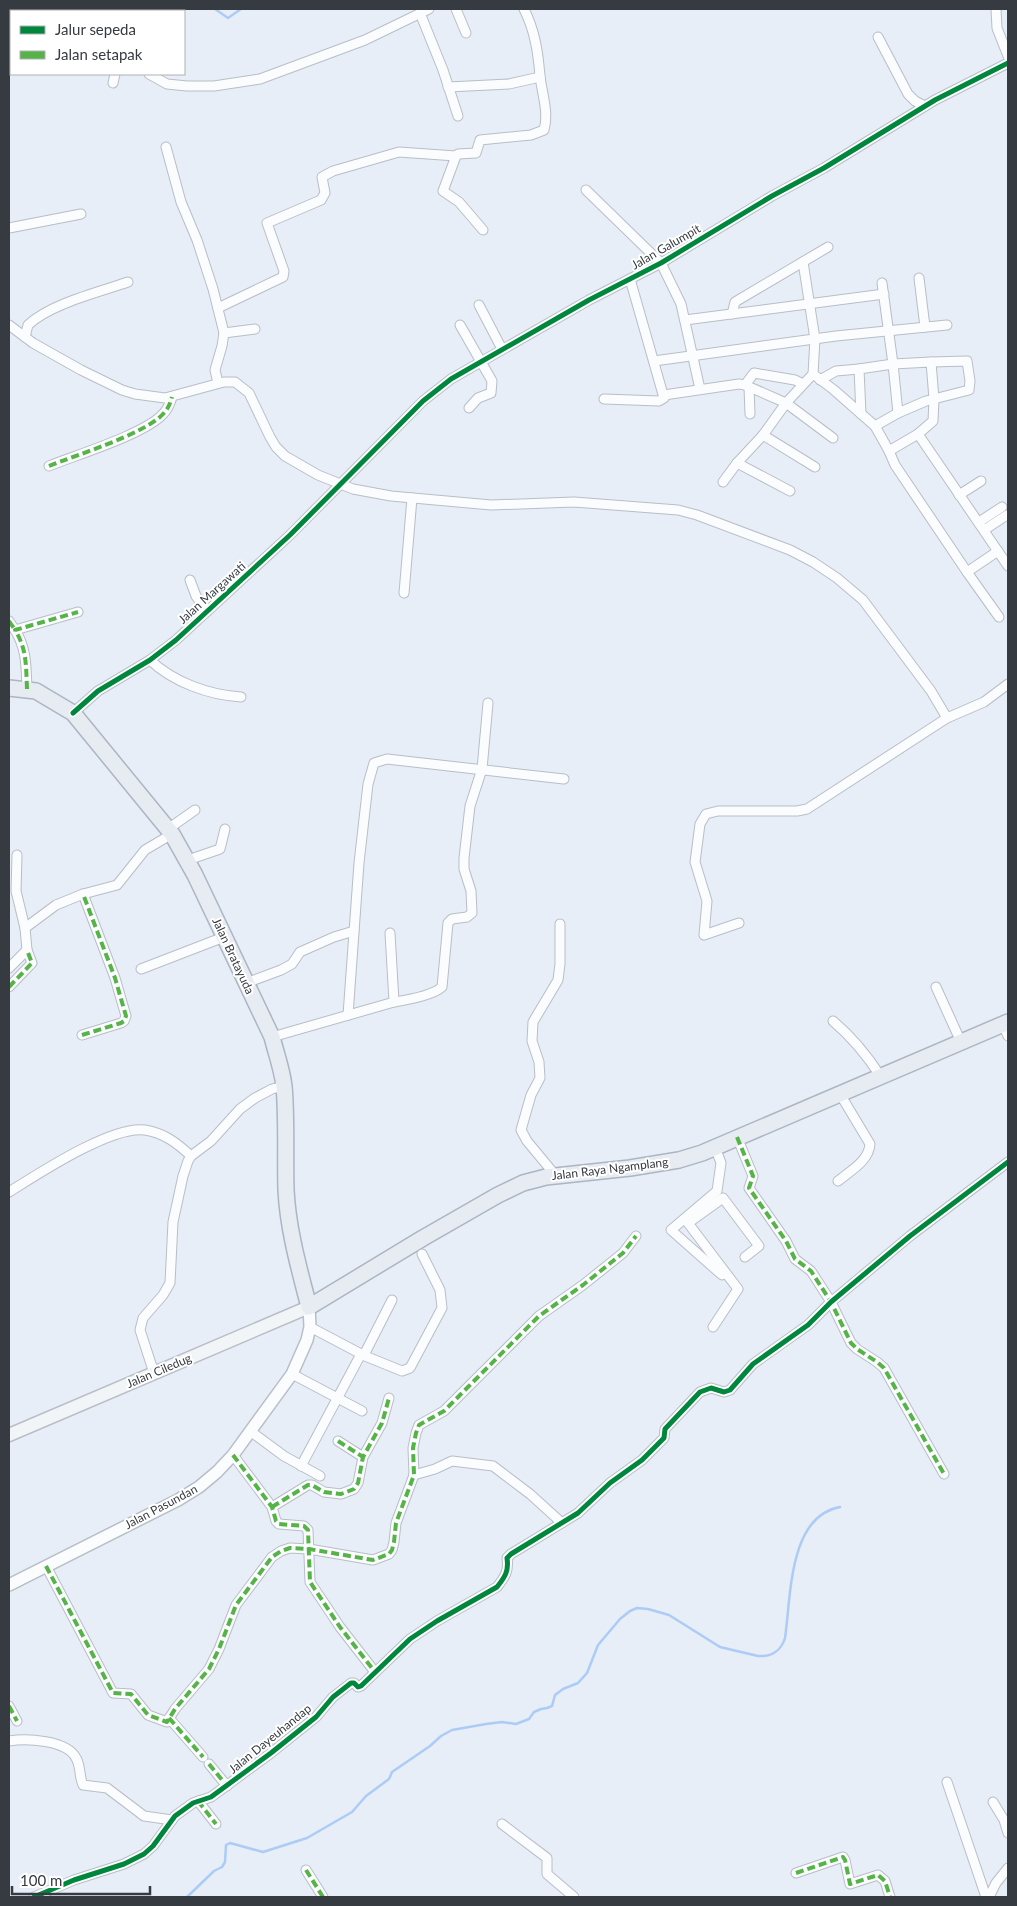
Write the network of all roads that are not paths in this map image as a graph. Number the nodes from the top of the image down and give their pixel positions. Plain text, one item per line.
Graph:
1 (456, 9) edge
2 (524, 9) edge
3 (996, 9) edge
4 (423, 12) edge
5 (466, 33) dead end
6 (878, 37) dead end
7 (1008, 56) edge
8 (1008, 63) edge
9 (151, 75) edge
10 (540, 77) junction
11 (448, 87) junction
12 (925, 106) junction
13 (458, 116) dead end
14 (166, 147) dead end
15 (456, 156) junction
16 (586, 190) dead end
17 (81, 214) dead end
18 (9, 228) edge
19 (483, 230) dead end
20 (828, 247) dead end
21 (803, 262) junction
22 (661, 263) junction
23 (919, 278) dead end
24 (630, 279) junction
25 (128, 282) dead end
26 (882, 283) dead end
27 (884, 294) junction
28 (479, 304) dead end
29 (809, 304) junction
30 (218, 308) junction
31 (732, 314) junction
32 (685, 320) junction
33 (9, 324) edge
34 (460, 325) dead end
35 (947, 325) dead end
36 (925, 327) junction
37 (255, 328) dead end
38 (890, 332) junction
39 (26, 333) junction
40 (224, 333) junction
41 (815, 339) junction
42 (502, 349) junction
43 (692, 355) junction
44 (480, 361) junction
45 (654, 361) junction
46 (931, 362) junction
47 (893, 364) junction
48 (859, 369) junction
49 (812, 374) junction
50 (216, 377) junction
51 (820, 380) junction
52 (803, 384) junction
53 (747, 386) junction
54 (700, 389) junction
55 (664, 395) junction
56 (172, 397) junction
57 (604, 399) dead end
58 (934, 399) junction
59 (786, 403) junction
60 (469, 408) dead end
61 (898, 413) junction
62 (750, 414) dead end
63 (861, 414) junction
64 (875, 426) junction
65 (918, 434) junction
66 (762, 435) junction
67 (833, 438) dead end
68 (889, 451) junction
69 (737, 463) junction
70 (49, 466) dead end
71 (815, 467) dead end
72 (352, 473) joint
73 (981, 481) dead end
74 (724, 482) dead end
75 (342, 483) junction
76 (790, 491) dead end
77 (959, 495) junction
78 (412, 498) junction
79 (1004, 511) edge
80 (982, 526) junction
81 (998, 550) junction
82 (1008, 564) edge
83 (967, 572) junction
84 (190, 580) dead end
85 (404, 593) dead end
86 (208, 611) junction
87 (78, 612) dead end
88 (999, 617) dead end
89 (9, 621) edge
90 (15, 630) junction
91 (150, 660) junction
92 (1008, 684) edge
93 (9, 688) edge
94 (26, 689) junction
95 (241, 697) dead end
96 (488, 702) dead end
97 (73, 713) junction
98 (947, 718) junction
99 (482, 769) junction
100 (564, 779) dead end
101 (195, 810) dead end
102 (225, 829) dead end
103 (170, 832) junction
104 (17, 855) dead end
105 (188, 860) junction
106 (83, 894) junction
107 (739, 923) dead end
108 (560, 924) dead end
109 (26, 928) junction
110 (354, 931) junction
111 (390, 933) dead end
112 (224, 937) junction
113 (27, 950) junction
114 (9, 968) edge
115 (141, 969) dead end
116 (246, 983) junction
117 (9, 987) edge
118 (936, 987) dead end
119 (394, 1002) junction
120 (348, 1015) junction
121 (833, 1021) dead end
122 (1006, 1027) edge
123 (82, 1035) dead end
124 (272, 1037) junction
125 (961, 1042) junction
126 (881, 1077) junction
127 (284, 1086) junction
128 (840, 1094) junction
129 (738, 1137) junction
130 (708, 1150) junction
131 (191, 1156) junction
132 (1008, 1162) edge
133 (556, 1176) junction
134 (838, 1181) dead end
135 (9, 1192) edge
136 (720, 1194) junction
137 (686, 1221) junction
138 (636, 1236) dead end
139 (422, 1254) dead end
140 (745, 1257) dead end
141 (738, 1289) junction
142 (392, 1300) dead end
143 (831, 1302) junction
144 (309, 1307) junction
145 (310, 1327) junction
146 (713, 1327) dead end
147 (362, 1355) junction
148 (154, 1373) junction
149 (292, 1374) junction
150 (337, 1398) junction
151 (389, 1398) dead end
152 (362, 1411) dead end
153 (250, 1431) junction
154 (9, 1434) edge
155 (338, 1441) dead end
156 (232, 1455) junction
157 (362, 1457) junction
158 (301, 1466) junction
159 (944, 1474) dead end
160 (414, 1475) junction
161 (320, 1476) dead end
162 (272, 1507) junction
163 (562, 1522) junction
164 (309, 1544) junction
165 (46, 1566) junction
166 (9, 1585) edge
167 (375, 1672) junction
168 (9, 1706) edge
169 (169, 1718) junction
170 (17, 1721) dead end
171 (9, 1741) edge
172 (947, 1782) dead end
173 (227, 1786) junction
174 (195, 1802) junction
175 (992, 1802) dead end
176 (174, 1818) junction
177 (216, 1824) dead end
178 (502, 1824) dead end
179 (1008, 1832) edge
180 (1008, 1868) edge
181 (306, 1870) dead end
182 (796, 1873) dead end
183 (34, 1897) edge
184 (323, 1897) edge
185 (574, 1897) edge
186 (890, 1897) edge
187 (987, 1897) edge

1 - 5 street
2 - 10 street
3 - 7 street
4 - 9 street
4 - 11 street
6 - 12 street
8 - 12 street, Jalan Galumpit
10 - 11 street
10 - 15 street
11 - 13 street
12 - 22 street, Jalan Galumpit
14 - 30 street
15 - 19 street
15 - 30 street
16 - 22 street
17 - 18 street
20 - 21 street
21 - 29 street
21 - 31 street
22 - 24 street, Jalan Galumpit
22 - 32 street
23 - 36 street
24 - 42 street, Jalan Galumpit
24 - 45 street
25 - 39 street
26 - 27 street
27 - 29 street
27 - 38 street
28 - 42 street
29 - 31 street
29 - 41 street
30 - 40 street
31 - 32 street
32 - 43 street
33 - 39 street
34 - 44 street
35 - 36 street
36 - 38 street
37 - 40 street
38 - 41 street
38 - 47 street
39 - 56 street
40 - 50 street
41 - 43 street
41 - 49 street
42 - 44 street, Jalan Galumpit
43 - 45 street
43 - 54 street
44 - 60 street
44 - 72 street, Jalan Galumpit
45 - 55 street
46 - 47 street
46 - 58 street
46 - 58 street
47 - 48 street
47 - 61 street
48 - 51 street
48 - 63 street
49 - 51 street
49 - 52 street
50 - 56 street
50 - 75 street
51 - 63 street
52 - 53 street
52 - 59 street
53 - 54 street
53 - 59 street
53 - 62 street
54 - 55 street
55 - 57 street
56 - 70 street
58 - 61 street
58 - 65 street
59 - 66 street
59 - 67 street
61 - 64 street
63 - 64 street
64 - 68 street
65 - 68 street
65 - 77 street
66 - 69 street
66 - 71 street
68 - 83 street
69 - 74 street
69 - 76 street
72 - 75 street, Jalan Margawati
73 - 77 street
75 - 78 street
75 - 86 street, Jalan Margawati
77 - 80 street
78 - 85 street
78 - 98 street
79 - 80 street
80 - 81 street
81 - 82 street
81 - 83 street
83 - 88 street
84 - 86 street
86 - 91 street, Jalan Margawati
87 - 90 street
89 - 90 street
90 - 94 street
91 - 95 street
91 - 97 street, Jalan Margawati
92 - 98 street
93 - 94 main road, Jalan Bratayuda
94 - 97 main road, Jalan Bratayuda
96 - 99 street
97 - 103 main road, Jalan Bratayuda
98 - 107 street
99 - 100 street
99 - 110 street
99 - 119 street
101 - 103 street
102 - 105 street
103 - 105 main road, Jalan Bratayuda
103 - 106 street
104 - 109 street
105 - 112 main road, Jalan Bratayuda
106 - 109 street
106 - 123 street
108 - 133 street
109 - 113 street
110 - 116 street
110 - 120 street
111 - 119 street
112 - 115 street
112 - 116 main road, Jalan Bratayuda
113 - 114 street
113 - 117 street
116 - 124 main road, Jalan Bratayuda
118 - 125 street
119 - 120 street
120 - 124 street
121 - 126 street
122 - 125 main road, Jalan Raya Ngamplang
124 - 127 main road, Jalan Bratayuda
125 - 126 main road, Jalan Raya Ngamplang
126 - 128 main road, Jalan Raya Ngamplang
127 - 131 street
127 - 144 main road, Jalan Bratayuda
128 - 129 main road, Jalan Raya Ngamplang
128 - 134 street
129 - 130 main road, Jalan Raya Ngamplang
129 - 143 street
130 - 133 main road, Jalan Raya Ngamplang
130 - 136 street
131 - 135 street
131 - 148 street
132 - 143 street, Jalan Dayeuhandap
133 - 144 main road, Jalan Raya Ngamplang
136 - 137 street
136 - 140 street
137 - 141 street
137 - 141 street
138 - 160 street
139 - 147 street
141 - 146 street
142 - 147 street
143 - 159 street
143 - 163 street, Jalan Dayeuhandap
144 - 145 street, Jalan Pasundan
144 - 148 main road, Jalan Ciledug
145 - 147 street
145 - 149 street, Jalan Pasundan
147 - 150 street
148 - 154 main road, Jalan Ciledug
149 - 150 street
149 - 153 street, Jalan Pasundan
150 - 152 street
150 - 158 street
151 - 157 street
153 - 156 street, Jalan Pasundan
153 - 158 street
155 - 157 street
156 - 162 street
156 - 165 street, Jalan Pasundan
157 - 162 street
158 - 161 street
160 - 163 street
160 - 164 street
162 - 164 street
163 - 167 street, Jalan Dayeuhandap
164 - 167 street
164 - 169 street
165 - 166 street, Jalan Pasundan
165 - 169 street
167 - 173 street, Jalan Dayeuhandap
168 - 170 street
169 - 173 street
171 - 176 street
172 - 187 street
173 - 174 street, Jalan Dayeuhandap
174 - 176 street, Jalan Dayeuhandap
174 - 177 street
175 - 179 street
176 - 183 street, Jalan Dayeuhandap
178 - 185 street
180 - 187 street
181 - 184 street
182 - 186 street

